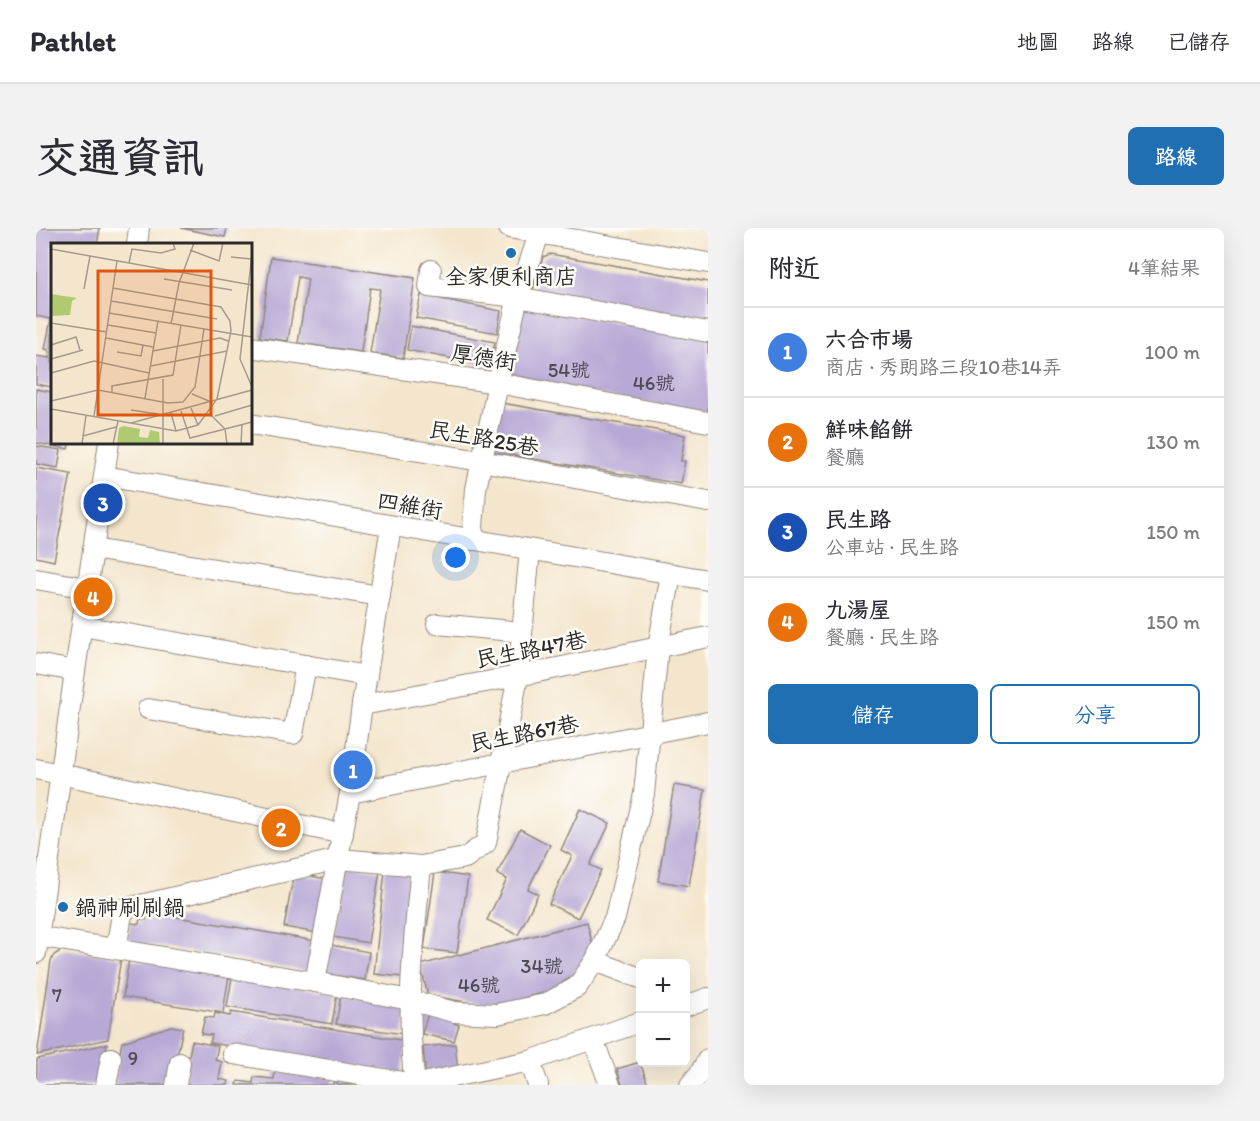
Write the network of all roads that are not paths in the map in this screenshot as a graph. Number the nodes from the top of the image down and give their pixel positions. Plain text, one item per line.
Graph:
1 (140, 228) edge
2 (509, 228) edge
3 (540, 231) edge
4 (137, 243) edge
5 (708, 263) edge
6 (432, 270) dead end
7 (518, 297) junction
8 (708, 332) edge
9 (252, 348) edge
10 (498, 383) junction
11 (708, 422) edge
12 (252, 424) edge
13 (109, 444) edge
14 (481, 461) junction
15 (104, 476) junction
16 (708, 502) edge
17 (391, 526) junction
18 (472, 540) junction
19 (93, 549) junction
20 (530, 550) junction
21 (671, 574) junction
22 (36, 579) edge
23 (708, 580) edge
24 (87, 588) junction
25 (380, 596) junction
26 (437, 624) dead end
27 (82, 626) junction
28 (522, 632) junction
29 (708, 637) edge
30 (658, 648) junction
31 (36, 664) edge
32 (306, 665) junction
33 (75, 671) junction
34 (367, 676) junction
35 (518, 676) junction
36 (362, 705) junction
37 (148, 709) dead end
38 (708, 722) edge
39 (648, 733) junction
40 (500, 763) junction
41 (36, 769) edge
42 (60, 776) junction
43 (350, 793) junction
44 (343, 834) junction
45 (339, 859) junction
46 (421, 867) junction
47 (37, 942) edge
48 (116, 949) junction
49 (595, 961) junction
50 (636, 976) edge
51 (315, 982) junction
52 (410, 1000) junction
53 (636, 1024) edge
54 (593, 1040) junction
55 (233, 1054) dead end
56 (111, 1058) dead end
57 (530, 1061) junction
58 (180, 1063) dead end
59 (475, 1079) edge
60 (106, 1085) edge
61 (176, 1085) edge
62 (414, 1085) edge
63 (538, 1085) edge
64 (610, 1085) edge

1 - 4 street
2 - 3 street
3 - 5 street
3 - 7 street
6 - 7 street
7 - 8 street
7 - 10 street
9 - 10 street, 厚德街
10 - 11 street, 厚德街
10 - 14 street
12 - 14 street, 民生路25巷
13 - 15 street
14 - 16 street, 民生路25巷
14 - 18 street
15 - 17 street, 四維街
15 - 19 street
17 - 18 street, 四維街
17 - 25 street
18 - 20 street, 四維街
19 - 24 street
19 - 25 street
20 - 21 street, 四維街
20 - 28 street
21 - 23 street, 四維街
21 - 30 street
22 - 24 street
24 - 27 street
25 - 34 street
26 - 28 street
27 - 32 street
27 - 33 street
28 - 35 street
29 - 30 street, 民生路47巷
30 - 35 street, 民生路47巷
30 - 39 street
31 - 33 street
32 - 34 street
32 - 37 street
33 - 42 street
34 - 36 street
35 - 36 street, 民生路47巷
35 - 40 street
36 - 43 street
38 - 39 street, 民生路67巷
39 - 40 street, 民生路67巷
39 - 49 street
40 - 43 street, 民生路67巷
40 - 46 street
41 - 42 street
42 - 44 street
42 - 47 street
43 - 44 street
44 - 45 street
45 - 46 street
45 - 48 street
45 - 51 street
46 - 52 street
47 - 48 street
48 - 51 street
49 - 50 street
49 - 52 street
51 - 52 street
52 - 62 street
53 - 54 street
54 - 57 street
54 - 64 street
55 - 62 street
56 - 60 street
57 - 59 street
57 - 63 street
58 - 61 street
59 - 62 street

